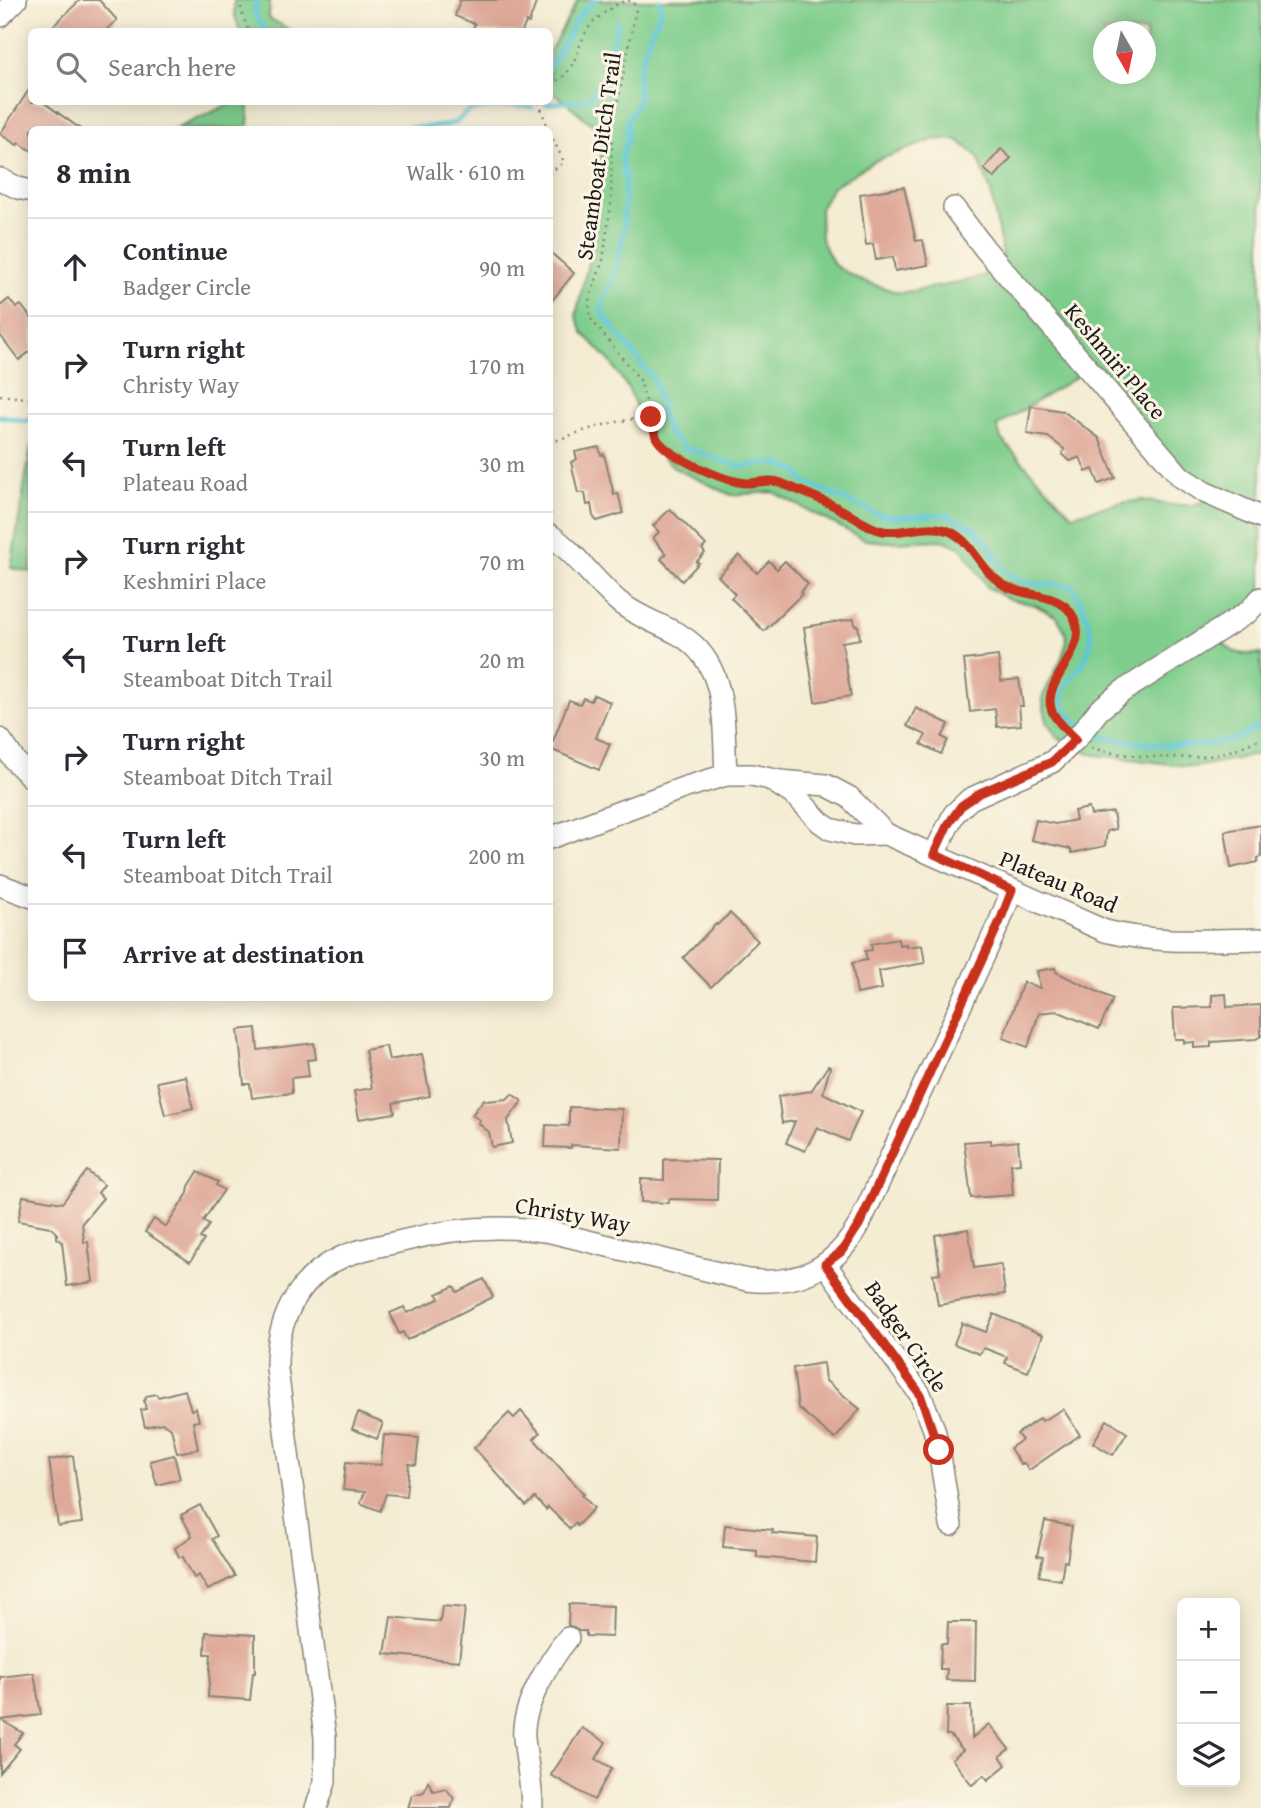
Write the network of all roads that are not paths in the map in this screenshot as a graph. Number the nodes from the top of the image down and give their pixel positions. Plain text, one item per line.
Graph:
1 (16, 0) edge
2 (0, 16) edge
3 (0, 179) edge
4 (28, 190) edge
5 (954, 208) dead end
6 (1261, 517) edge
7 (553, 538) edge
8 (1261, 598) edge
9 (0, 740) edge
10 (28, 774) edge
11 (726, 775) junction
12 (770, 780) junction
13 (886, 834) junction
14 (553, 837) edge
15 (934, 854) junction
16 (0, 885) edge
17 (1012, 890) junction
18 (28, 896) edge
19 (1261, 939) edge
20 (825, 1264) junction
21 (951, 1525) dead end
22 (568, 1638) dead end
23 (316, 1808) edge
24 (532, 1808) edge

1 - 2 street
3 - 4 street
5 - 6 street, Keshmiri Place
7 - 11 street
8 - 15 street
9 - 10 street
11 - 12 street, Plateau Road
11 - 14 street, Plateau Road
12 - 13 street, Plateau Road
12 - 13 street, Plateau Road
13 - 15 street, Plateau Road
15 - 17 street, Plateau Road
16 - 18 street
17 - 19 street, Plateau Road
17 - 20 street, Christy Way
20 - 21 street, Badger Circle
20 - 23 street, Christy Way
22 - 24 street

